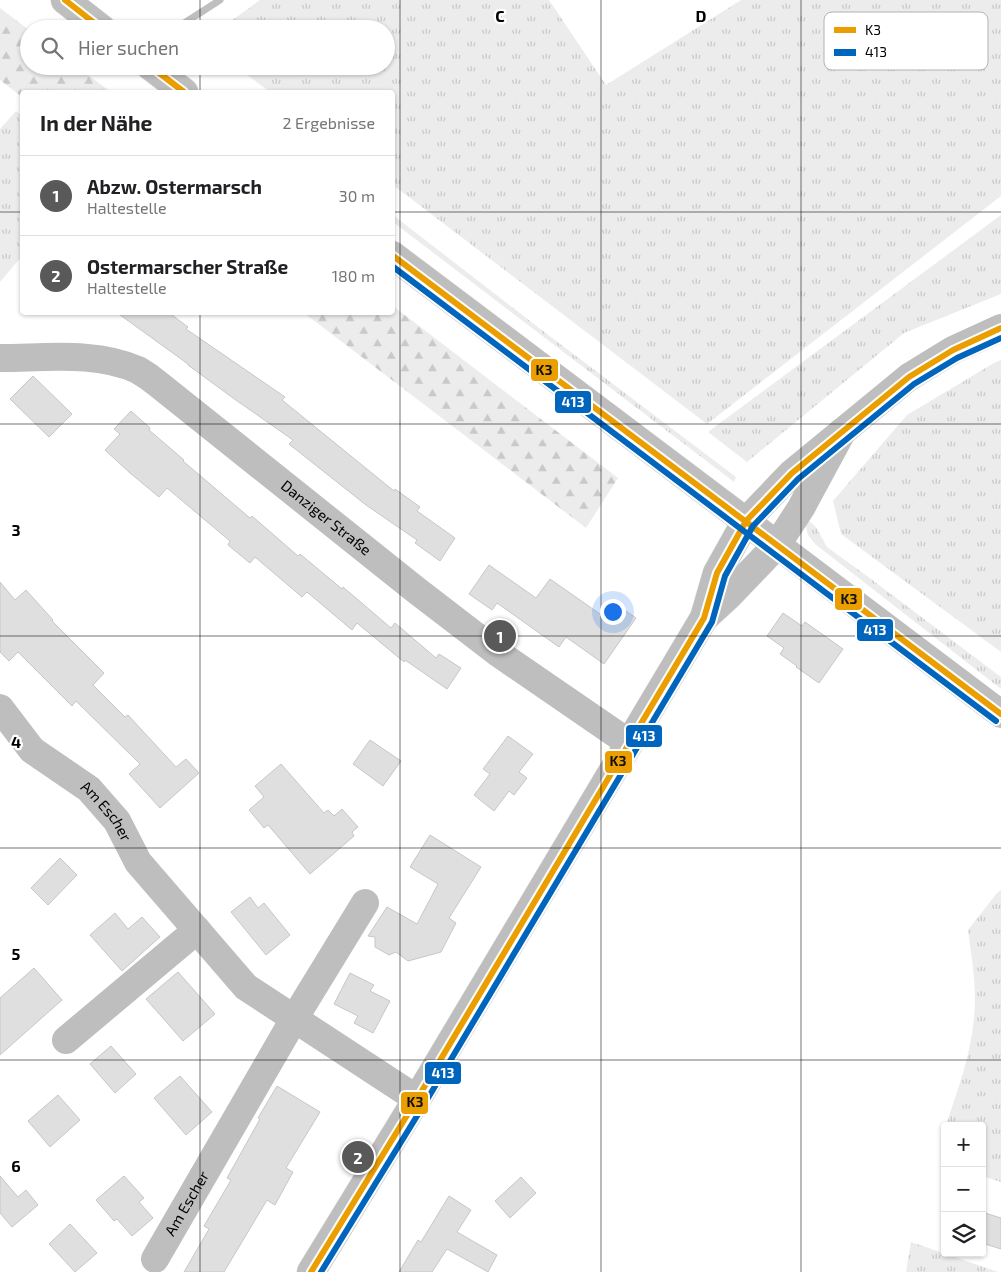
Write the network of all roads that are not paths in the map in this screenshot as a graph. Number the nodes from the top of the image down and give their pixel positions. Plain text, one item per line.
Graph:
1 (65, 0) edge
2 (91, 20) edge
3 (162, 75) edge
4 (181, 90) edge
5 (395, 257) edge
6 (1001, 328) edge
7 (0, 358) edge
8 (842, 432) junction
9 (746, 521) junction
10 (778, 545) junction
11 (704, 618) junction
12 (0, 708) edge
13 (1001, 714) edge
14 (629, 743) junction
15 (365, 902) dead end
16 (197, 930) junction
17 (294, 1020) junction
18 (66, 1040) dead end
19 (416, 1099) junction
20 (155, 1259) dead end
21 (311, 1272) edge

1 - 2 street
3 - 4 street
5 - 9 street
6 - 8 street
7 - 14 street, Danziger Straße
8 - 9 street
8 - 10 street
9 - 10 street
9 - 11 street
10 - 11 street
10 - 13 street
11 - 14 street
12 - 16 street, Am Escher
14 - 19 street
15 - 17 street, Am Escher
16 - 17 street, Am Escher
16 - 18 street
17 - 19 street, Am Escher
17 - 20 street, Am Escher
19 - 21 street

